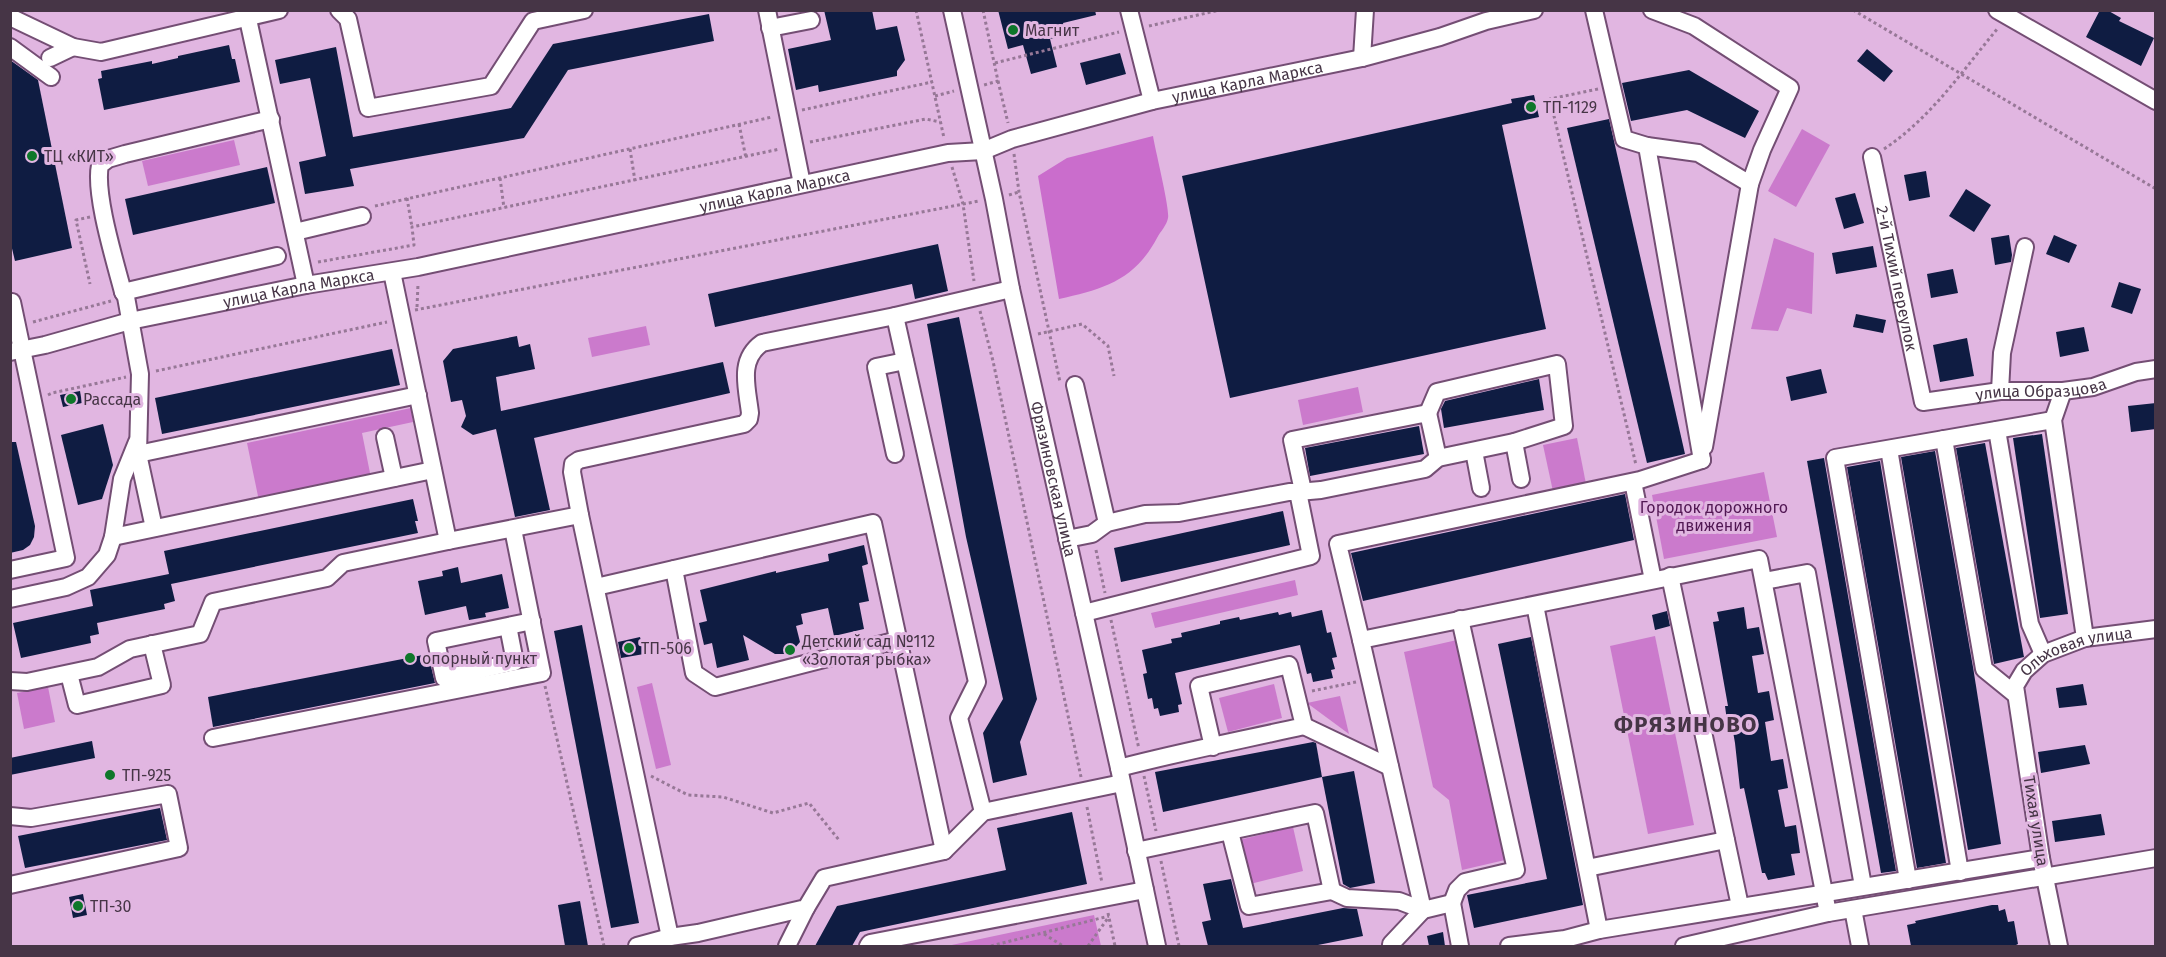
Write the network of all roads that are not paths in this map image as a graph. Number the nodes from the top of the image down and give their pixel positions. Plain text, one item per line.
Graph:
1 (279, 10) edge
2 (339, 10) edge
3 (584, 10) edge
4 (767, 10) edge
5 (952, 10) edge
6 (1129, 10) edge
7 (1365, 10) edge
8 (1534, 10) edge
9 (1594, 10) edge
10 (1652, 10) edge
11 (248, 14) edge
12 (2002, 14) edge
13 (10, 17) edge
14 (811, 20) dead end
15 (770, 28) junction
16 (10, 47) edge
17 (73, 47) junction
18 (50, 58) dead end
19 (1362, 58) junction
20 (51, 77) dead end
21 (2156, 100) edge
22 (1152, 101) junction
23 (271, 119) junction
24 (1647, 146) junction
25 (983, 151) junction
26 (1872, 157) road end
27 (802, 183) junction
28 (1750, 184) junction
29 (367, 211) road end
30 (295, 232) junction
31 (2025, 247) dead end
32 (277, 256) dead end
33 (392, 272) junction
34 (306, 285) junction
35 (1011, 289) junction
36 (124, 294) junction
37 (12, 302) edge
38 (895, 316) junction
39 (130, 321) junction
40 (16, 351) edge
41 (905, 361) junction
42 (2156, 369) edge
43 (1075, 385) dead end
44 (2000, 391) junction
45 (2063, 391) junction
46 (418, 395) junction
47 (1923, 402) joint
48 (1428, 413) junction
49 (2053, 420) junction
50 (1997, 430) junction
51 (139, 435) junction
52 (385, 437) dead end
53 (1944, 439) junction
54 (1514, 442) junction
55 (1890, 449) junction
56 (1474, 451) junction
57 (138, 454) junction
58 (895, 454) dead end
59 (1438, 458) junction
60 (1702, 460) junction
61 (433, 470) junction
62 (394, 478) junction
63 (1521, 479) dead end
64 (1636, 481) junction
65 (1481, 488) dead end
66 (1301, 492) junction
67 (580, 515) junction
68 (1107, 523) junction
69 (154, 528) junction
70 (513, 529) junction
71 (114, 537) junction
72 (1067, 539) junction
73 (448, 541) junction
74 (674, 569) junction
75 (10, 570) edge
76 (1661, 578) junction
77 (1764, 581) junction
78 (596, 587) junction
79 (10, 599) edge
80 (1535, 605) junction
81 (1083, 613) junction
82 (1460, 620) junction
83 (532, 621) junction
84 (508, 626) junction
85 (2156, 629) edge
86 (2085, 638) junction
87 (898, 640) junction
88 (1361, 640) junction
89 (152, 644) junction
90 (2043, 654) junction
91 (69, 674) junction
92 (10, 681) edge
93 (2016, 695) junction
94 (1304, 726) junction
95 (213, 738) dead end
96 (1213, 747) junction
97 (1390, 767) junction
98 (1120, 775) junction
99 (982, 812) junction
100 (10, 816) edge
101 (1230, 832) junction
102 (1726, 840) junction
103 (944, 851) junction
104 (1136, 851) junction
105 (2041, 858) junction
106 (2156, 858) edge
107 (1587, 868) junction
108 (1960, 872) junction
109 (2045, 876) junction
110 (1908, 880) junction
111 (10, 885) edge
112 (1863, 886) junction
113 (1145, 890) junction
114 (1332, 891) junction
115 (1824, 892) junction
116 (1452, 903) junction
117 (1740, 906) junction
118 (806, 908) junction
119 (1853, 909) junction
120 (1423, 910) junction
121 (1828, 913) junction
122 (1599, 930) junction
123 (670, 937) junction
124 (700, 940) edge
125 (1566, 943) edge
126 (638, 946) edge
127 (787, 946) edge
128 (868, 946) edge
129 (1157, 946) edge
130 (1386, 946) edge
131 (1460, 946) edge
132 (1509, 946) edge
133 (1684, 946) edge
134 (1860, 946) edge
135 (2059, 946) edge

1 - 11 street
2 - 3 street
4 - 15 street
5 - 25 street, Фрязиновская улица
6 - 22 street
7 - 19 street
8 - 19 street, улица Карла Маркса
9 - 24 street
10 - 28 street
11 - 17 street
11 - 23 street
12 - 21 street
13 - 17 street
14 - 15 street
15 - 27 street
16 - 20 street
17 - 18 street
19 - 22 street, улица Карла Маркса
22 - 25 street, улица Карла Маркса
23 - 30 street
23 - 36 street
24 - 28 street
24 - 60 street
25 - 27 street, улица Карла Маркса
25 - 35 street, Фрязиновская улица
26 - 47 street, 2-й Тихий переулок
27 - 33 street, улица Карла Маркса
28 - 60 street
29 - 30 street
30 - 34 street
31 - 44 street
32 - 36 street
33 - 34 street, улица Карла Маркса
33 - 46 street
34 - 39 street, улица Карла Маркса
35 - 38 street
35 - 72 street, Фрязиновская улица
36 - 39 street
37 - 40 street
38 - 41 street
38 - 67 street
39 - 40 street, улица Карла Маркса
39 - 51 street
40 - 75 street
41 - 58 street
41 - 99 street
42 - 45 street, улица Образцова
43 - 68 street
44 - 45 street, улица Образцова
44 - 47 street, улица Образцова
45 - 49 street
46 - 57 street
46 - 61 street
48 - 54 street
48 - 59 street
48 - 66 street
49 - 50 street
49 - 86 street
50 - 53 street
50 - 90 street
51 - 57 street
51 - 71 street
52 - 62 street
53 - 55 street
53 - 93 street
54 - 56 street
54 - 63 street
55 - 108 street
55 - 110 street
56 - 59 street
56 - 65 street
57 - 69 street
59 - 66 street
60 - 64 street
61 - 62 street
61 - 73 street
62 - 69 street
64 - 76 street
64 - 88 street
66 - 68 street
66 - 81 street
67 - 70 street
67 - 78 street
68 - 72 street
69 - 71 street
70 - 73 street
70 - 83 street
71 - 79 street
72 - 81 street, Фрязиновская улица
73 - 89 street
74 - 78 street
74 - 87 street
74 - 87 street
76 - 77 street
76 - 80 street
76 - 102 street
77 - 112 street
77 - 115 street
78 - 123 street
80 - 82 street
80 - 107 street
81 - 98 street, Фрязиновская улица
82 - 88 street
82 - 116 street
83 - 84 street
83 - 95 street
84 - 84 street
85 - 86 street, Ольховая улица
86 - 90 street, Ольховая улица
87 - 103 street
88 - 97 street
89 - 91 street
89 - 91 street
90 - 93 street, Ольховая улица
91 - 92 street
93 - 105 street, Тихая улица
94 - 96 street
94 - 96 street
94 - 97 street
96 - 98 street
97 - 120 street
98 - 99 street
98 - 104 street, Фрязиновская улица
99 - 103 street
100 - 111 street
101 - 104 street
101 - 114 street
101 - 114 street
102 - 107 street
102 - 117 street
103 - 118 street
104 - 113 street, Фрязиновская улица
105 - 108 street
105 - 109 street, Тихая улица
106 - 109 street
107 - 122 street
108 - 110 street
109 - 119 street
109 - 135 street, Тихая улица
110 - 112 street
112 - 115 street
113 - 128 street
113 - 129 street, Фрязиновская улица
114 - 120 street
115 - 117 street
115 - 121 street
116 - 120 street
116 - 131 street
117 - 122 street
118 - 124 street
118 - 127 street
119 - 121 street
119 - 134 street
120 - 130 street
121 - 133 street
122 - 125 street
123 - 124 street
123 - 126 street
125 - 132 street

